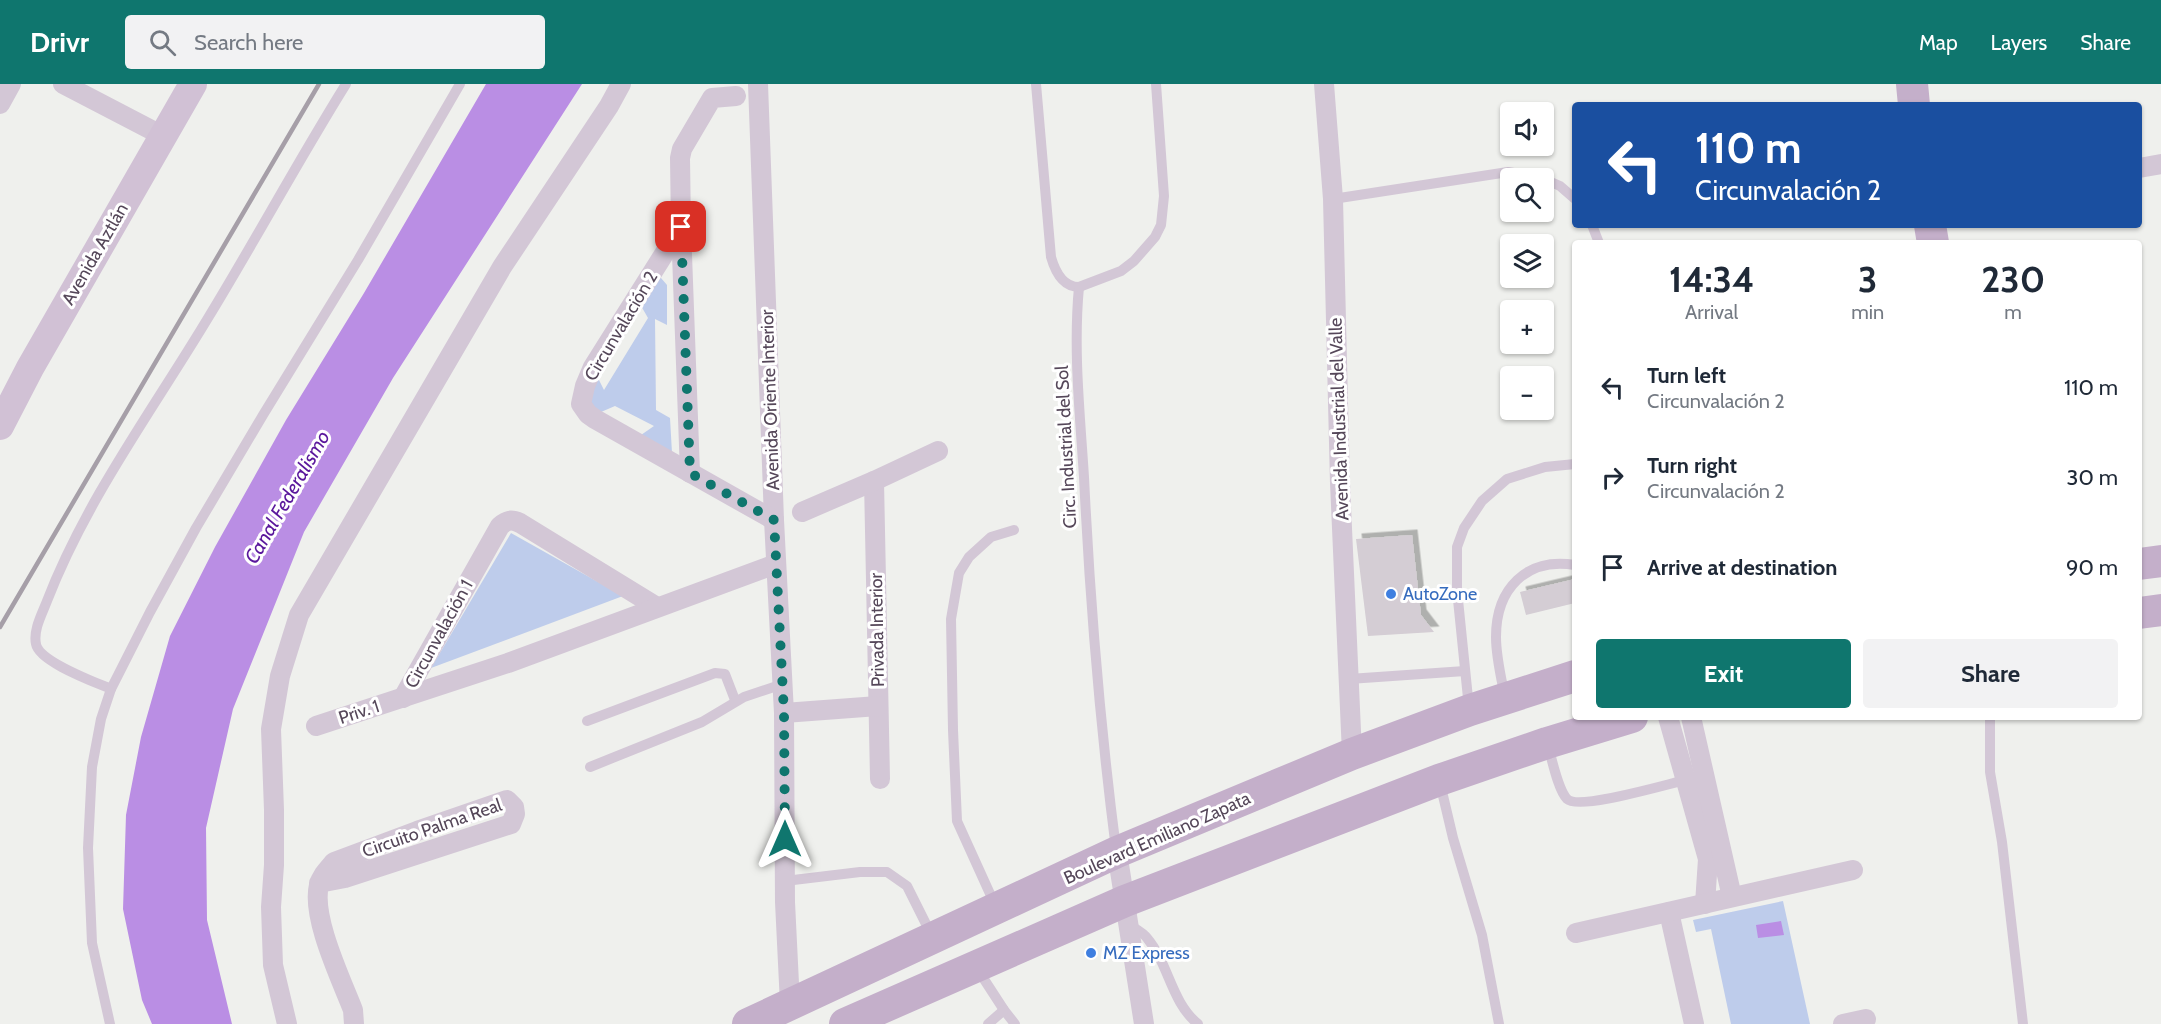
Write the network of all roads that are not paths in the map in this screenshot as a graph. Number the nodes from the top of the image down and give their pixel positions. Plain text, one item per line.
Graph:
1 (11, 84) edge
2 (63, 84) edge
3 (193, 84) edge
4 (346, 84) edge
5 (460, 84) edge
6 (621, 84) edge
7 (758, 84) edge
8 (1036, 84) edge
9 (1156, 84) edge
10 (1324, 84) edge
11 (1912, 84) edge
12 (736, 96) dead end
13 (1914, 102) edge
14 (0, 104) edge
15 (163, 136) junction
16 (2161, 164) edge
17 (2142, 167) edge
18 (1500, 173) edge
19 (1554, 184) edge
20 (1572, 196) edge
21 (1332, 199) junction
22 (681, 227) junction
23 (1079, 287) junction
24 (2, 419) edge
25 (938, 451) dead end
26 (1572, 464) edge
27 (690, 473) junction
28 (874, 481) junction
29 (802, 512) dead end
30 (774, 520) junction
31 (1014, 530) dead end
32 (2161, 561) edge
33 (776, 564) junction
34 (2142, 564) edge
35 (1572, 565) edge
36 (657, 606) junction
37 (2161, 610) edge
38 (2142, 613) edge
39 (1465, 671) junction
40 (1572, 677) edge
41 (1349, 678) junction
42 (783, 684) junction
43 (111, 689) junction
44 (403, 698) junction
45 (1505, 698) junction
46 (735, 700) junction
47 (878, 706) junction
48 (1470, 710) junction
49 (784, 713) junction
50 (1622, 720) edge
51 (1669, 720) edge
52 (1691, 720) edge
53 (1990, 720) edge
54 (587, 721) dead end
55 (316, 726) dead end
56 (1547, 743) junction
57 (1352, 754) junction
58 (590, 767) dead end
59 (1695, 778) junction
60 (880, 779) dead end
61 (1439, 780) junction
62 (417, 831) junction
63 (426, 851) junction
64 (1117, 852) junction
65 (1853, 870) dead end
66 (785, 881) junction
67 (319, 883) junction
68 (1732, 897) junction
69 (1705, 904) junction
70 (997, 910) junction
71 (1669, 912) junction
72 (1126, 913) junction
73 (1576, 933) dead end
74 (934, 939) junction
75 (976, 966) junction
76 (790, 1004) junction
77 (1004, 1010) junction
78 (1866, 1019) dead end
79 (110, 1024) edge
80 (287, 1024) edge
81 (354, 1024) edge
82 (748, 1024) edge
83 (845, 1024) edge
84 (988, 1024) edge
85 (1015, 1024) edge
86 (1144, 1024) edge
87 (1198, 1024) edge
88 (1499, 1024) edge
89 (1694, 1024) edge
90 (1843, 1024) edge
91 (2023, 1024) edge

1 - 14 street
2 - 15 street
3 - 15 main road, Avenida Aztlán
4 - 43 lane
5 - 43 lane
6 - 80 street
7 - 30 street, Avenida Oriente Interior
8 - 23 lane
9 - 23 lane
10 - 21 street, Avenida Industrial del Valle
11 - 13 main road
12 - 22 street
15 - 24 main road, Avenida Aztlán
16 - 17 street
18 - 21 lane
19 - 20 lane
21 - 41 street, Avenida Industrial del Valle
22 - 27 street, Circunvalación 2
22 - 27 street, Circunvalación 2
23 - 64 lane, Circ. Industrial del Sol
25 - 28 street
26 - 39 lane
27 - 30 street, Circunvalación 2
28 - 29 street
28 - 47 street, Privada Interior
30 - 33 street, Avenida Oriente Interior
31 - 70 lane
32 - 34 main road
33 - 36 street, Circunvalación 1
33 - 42 street, Avenida Oriente Interior
35 - 45 lane
36 - 44 street, Circunvalación 1
36 - 44 street, Circunvalación 1
37 - 38 main road
39 - 41 lane
39 - 48 lane
40 - 45 main road, Boulevard Emiliano Zapata
41 - 57 street, Avenida Industrial del Valle
42 - 46 lane
42 - 49 street, Avenida Oriente Interior
43 - 79 lane
44 - 55 street, Priv. 1
45 - 48 main road, Boulevard Emiliano Zapata
46 - 54 lane
46 - 58 lane
47 - 49 street
47 - 60 street, Privada Interior
48 - 57 main road, Boulevard Emiliano Zapata
49 - 66 street, Avenida Oriente Interior
50 - 56 main road
51 - 59 street
52 - 59 street
53 - 91 lane
56 - 59 lane
56 - 61 main road
57 - 64 main road, Boulevard Emiliano Zapata
59 - 68 street
59 - 69 street
61 - 72 main road
61 - 88 lane
62 - 63 street
62 - 63 street, Circuito Palma Real
62 - 67 street, Circuito Palma Real
63 - 67 street, Circuito Palma Real
64 - 70 main road, Boulevard Emiliano Zapata
64 - 72 street
65 - 68 street
66 - 74 lane
66 - 76 street, Avenida Oriente Interior
67 - 81 street
68 - 69 street
69 - 71 street
70 - 74 main road, Boulevard Emiliano Zapata
71 - 73 street
71 - 89 street
72 - 75 main road
72 - 86 street
72 - 87 lane
74 - 76 main road, Boulevard Emiliano Zapata
75 - 77 lane
75 - 83 main road
76 - 82 main road, Boulevard Emiliano Zapata
77 - 84 lane
77 - 85 lane
78 - 90 street

